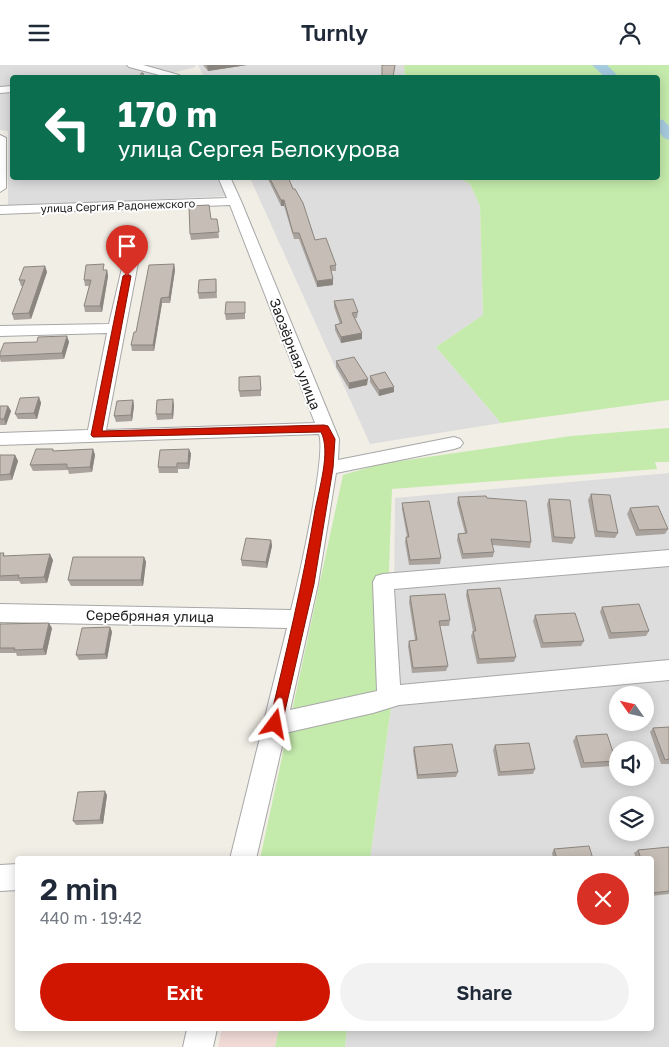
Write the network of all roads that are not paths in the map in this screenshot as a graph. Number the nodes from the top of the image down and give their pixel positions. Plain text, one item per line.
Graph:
1 (132, 65) edge
2 (169, 75) edge
3 (0, 138) edge
4 (225, 180) edge
5 (0, 188) edge
6 (235, 201) junction
7 (1, 211) edge
8 (135, 242) dead end
9 (116, 328) junction
10 (0, 331) edge
11 (324, 428) junction
12 (96, 435) junction
13 (0, 439) edge
14 (454, 443) dead end
15 (328, 468) junction
16 (669, 558) edge
17 (0, 613) edge
18 (299, 619) junction
19 (669, 670) edge
20 (389, 698) junction
21 (275, 724) junction
22 (244, 856) edge
23 (15, 877) edge
24 (0, 878) edge
25 (202, 1031) edge
26 (198, 1047) edge

1 - 2 street
3 - 5 street
4 - 6 street, Заозёрная улица
6 - 7 street, улица Сергия Радонежского
6 - 11 street, Заозёрная улица
8 - 9 street
9 - 10 street
9 - 12 street
11 - 12 street
11 - 15 street, Заозёрная улица
12 - 13 street
14 - 15 street
15 - 18 street, Заозёрная улица
16 - 20 street
17 - 18 street, Серебряная улица
18 - 21 street, Заозёрная улица
19 - 20 street
20 - 21 street
21 - 22 street, Заозёрная улица
23 - 24 street
25 - 26 street

